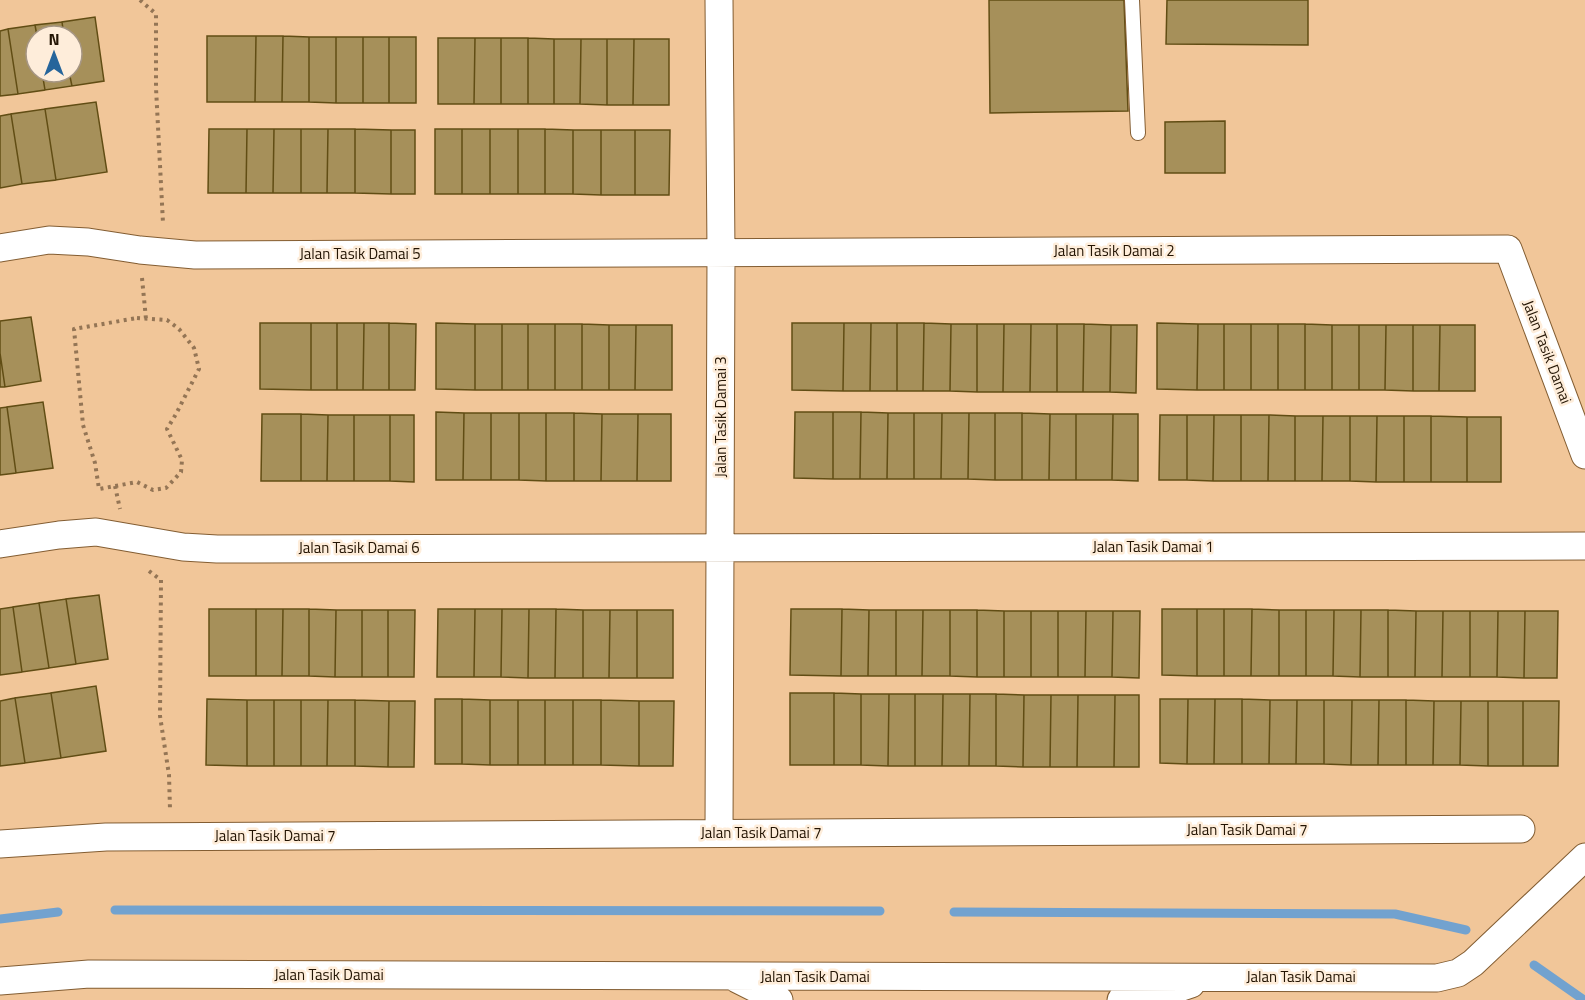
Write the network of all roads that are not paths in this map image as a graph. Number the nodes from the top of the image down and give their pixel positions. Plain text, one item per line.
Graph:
1 (719, 0) edge
2 (1132, 0) edge
3 (1138, 133) dead end
4 (0, 248) edge
5 (1508, 249) joint
6 (721, 253) junction
7 (1585, 455) edge
8 (0, 544) edge
9 (1585, 546) edge
10 (721, 548) junction
11 (1521, 829) dead end
12 (719, 833) junction
13 (0, 844) edge
14 (1585, 857) edge
15 (732, 977) junction
16 (1212, 977) junction
17 (0, 981) edge
18 (934, 988) edge
19 (984, 988) edge
20 (779, 1000) edge
21 (1121, 1000) edge

1 - 6 street, Jalan Tasik Damai 3
2 - 3 lane
4 - 6 street, Jalan Tasik Damai 5
5 - 6 street, Jalan Tasik Damai 2
5 - 7 street, Jalan Tasik Damai
6 - 10 street, Jalan Tasik Damai 3
8 - 10 street, Jalan Tasik Damai 6
9 - 10 street, Jalan Tasik Damai 1
10 - 12 street, Jalan Tasik Damai 3
11 - 12 street, Jalan Tasik Damai 7
12 - 13 street, Jalan Tasik Damai 7
14 - 16 street, Jalan Tasik Damai
15 - 17 street, Jalan Tasik Damai
15 - 18 street, Jalan Tasik Damai
15 - 20 street
16 - 19 street, Jalan Tasik Damai
16 - 21 street
18 - 19 street, Jalan Tasik Damai

